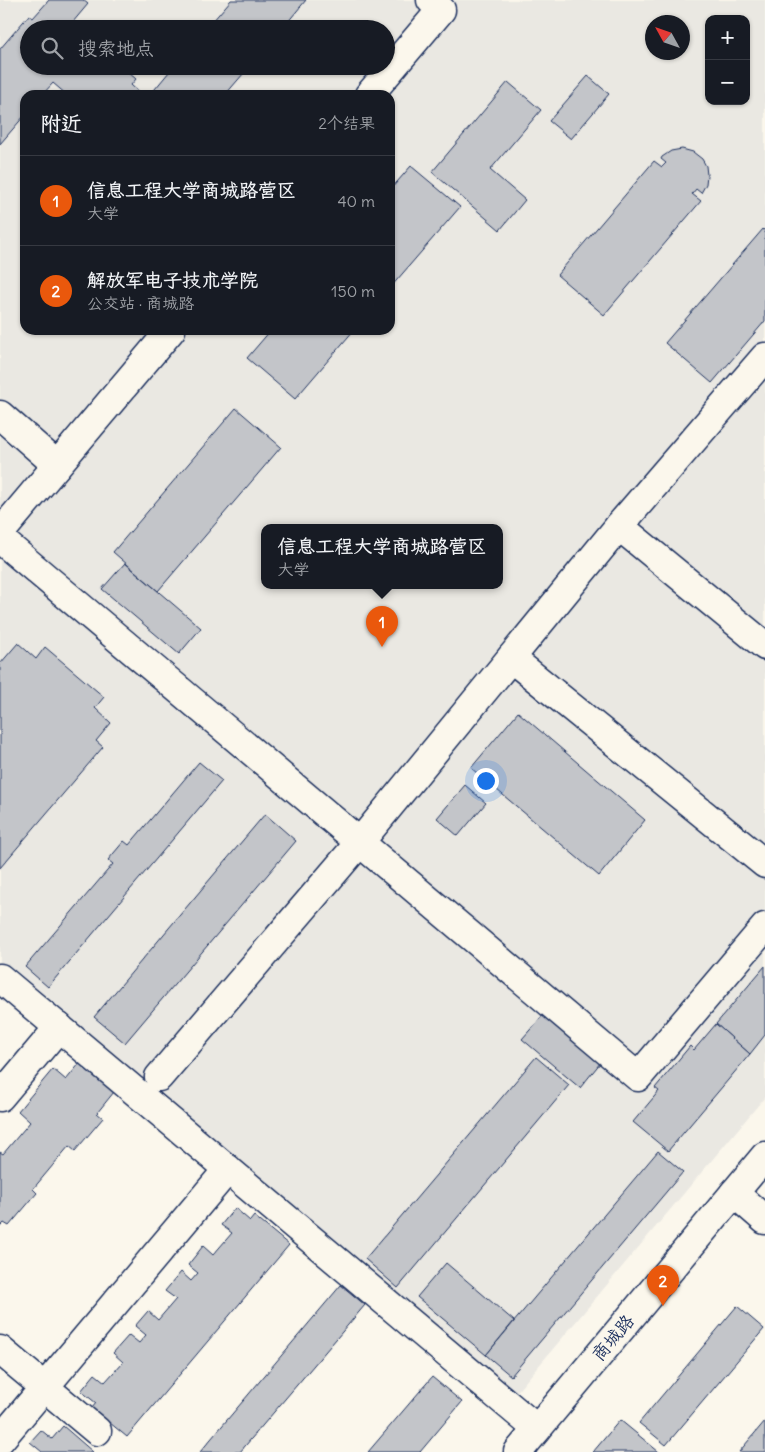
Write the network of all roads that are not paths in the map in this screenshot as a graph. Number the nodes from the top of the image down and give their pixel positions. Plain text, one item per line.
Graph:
1 (431, 0) edge
2 (395, 64) edge
3 (386, 75) edge
4 (373, 90) edge
5 (167, 335) edge
6 (765, 357) edge
7 (0, 415) edge
8 (58, 465) junction
9 (619, 526) junction
10 (0, 533) edge
11 (0, 539) edge
12 (765, 646) edge
13 (511, 658) junction
14 (360, 842) junction
15 (765, 864) edge
16 (765, 927) edge
17 (0, 978) edge
18 (59, 1027) junction
19 (159, 1077) dead end
20 (0, 1097) edge
21 (765, 1156) edge
22 (228, 1169) junction
23 (734, 1193) junction
24 (765, 1220) edge
25 (0, 1350) edge
26 (45, 1387) junction
27 (537, 1429) junction
28 (97, 1431) dead end
29 (0, 1440) edge
30 (518, 1452) edge

1 - 2 street
3 - 4 street
5 - 8 street
6 - 9 street
7 - 8 street
8 - 10 street
9 - 12 street
9 - 13 street
11 - 14 street
13 - 14 street
13 - 15 street
14 - 16 street
14 - 19 street
17 - 18 street
18 - 20 street
18 - 22 street
21 - 23 street, 商城路
22 - 26 street
22 - 27 street
23 - 24 street
23 - 27 street, 商城路
25 - 26 street
26 - 28 street
26 - 29 street
27 - 30 street, 商城路

